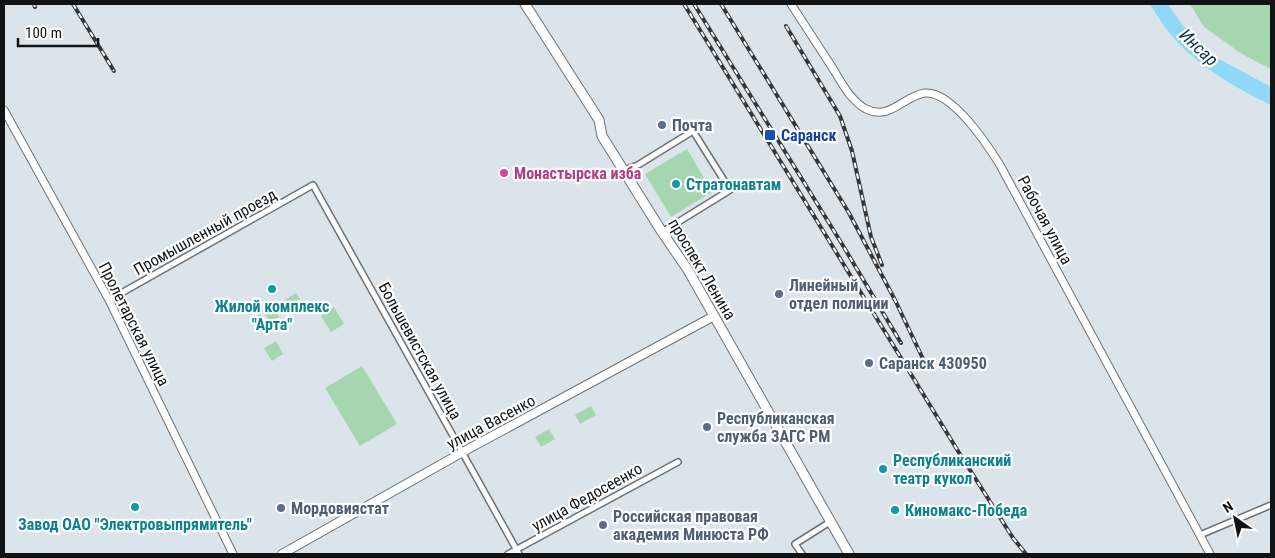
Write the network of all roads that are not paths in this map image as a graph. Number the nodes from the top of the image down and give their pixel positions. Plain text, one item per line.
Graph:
1 (525, 4) edge
2 (790, 4) edge
3 (5, 112) edge
4 (623, 170) junction
5 (313, 186) joint
6 (662, 232) junction
7 (109, 300) junction
8 (714, 316) junction
9 (462, 453) junction
10 (678, 462) dead end
11 (1271, 505) edge
12 (830, 522) junction
13 (1200, 535) junction
14 (518, 552) edge
15 (233, 554) edge
16 (282, 554) edge
17 (508, 554) edge
18 (802, 554) edge
19 (849, 554) edge
20 (1210, 554) edge

1 - 4 main road, проспект Ленина
2 - 13 street, Рабочая улица
3 - 7 street, Пролетарская улица
4 - 6 main road, проспект Ленина
4 - 6 street
5 - 7 street, Промышленный проезд
5 - 9 street, Большевистская улица
6 - 8 main road, проспект Ленина
7 - 15 street, Пролетарская улица
8 - 9 main road, улица Васенко
8 - 12 main road, проспект Ленина
9 - 14 street, Большевистская улица
9 - 16 main road, улица Васенко
10 - 14 street, улица Федосеенко
11 - 13 street
12 - 18 street
12 - 19 main road, проспект Ленина
13 - 20 street, Рабочая улица
14 - 17 street, улица Федосеенко

